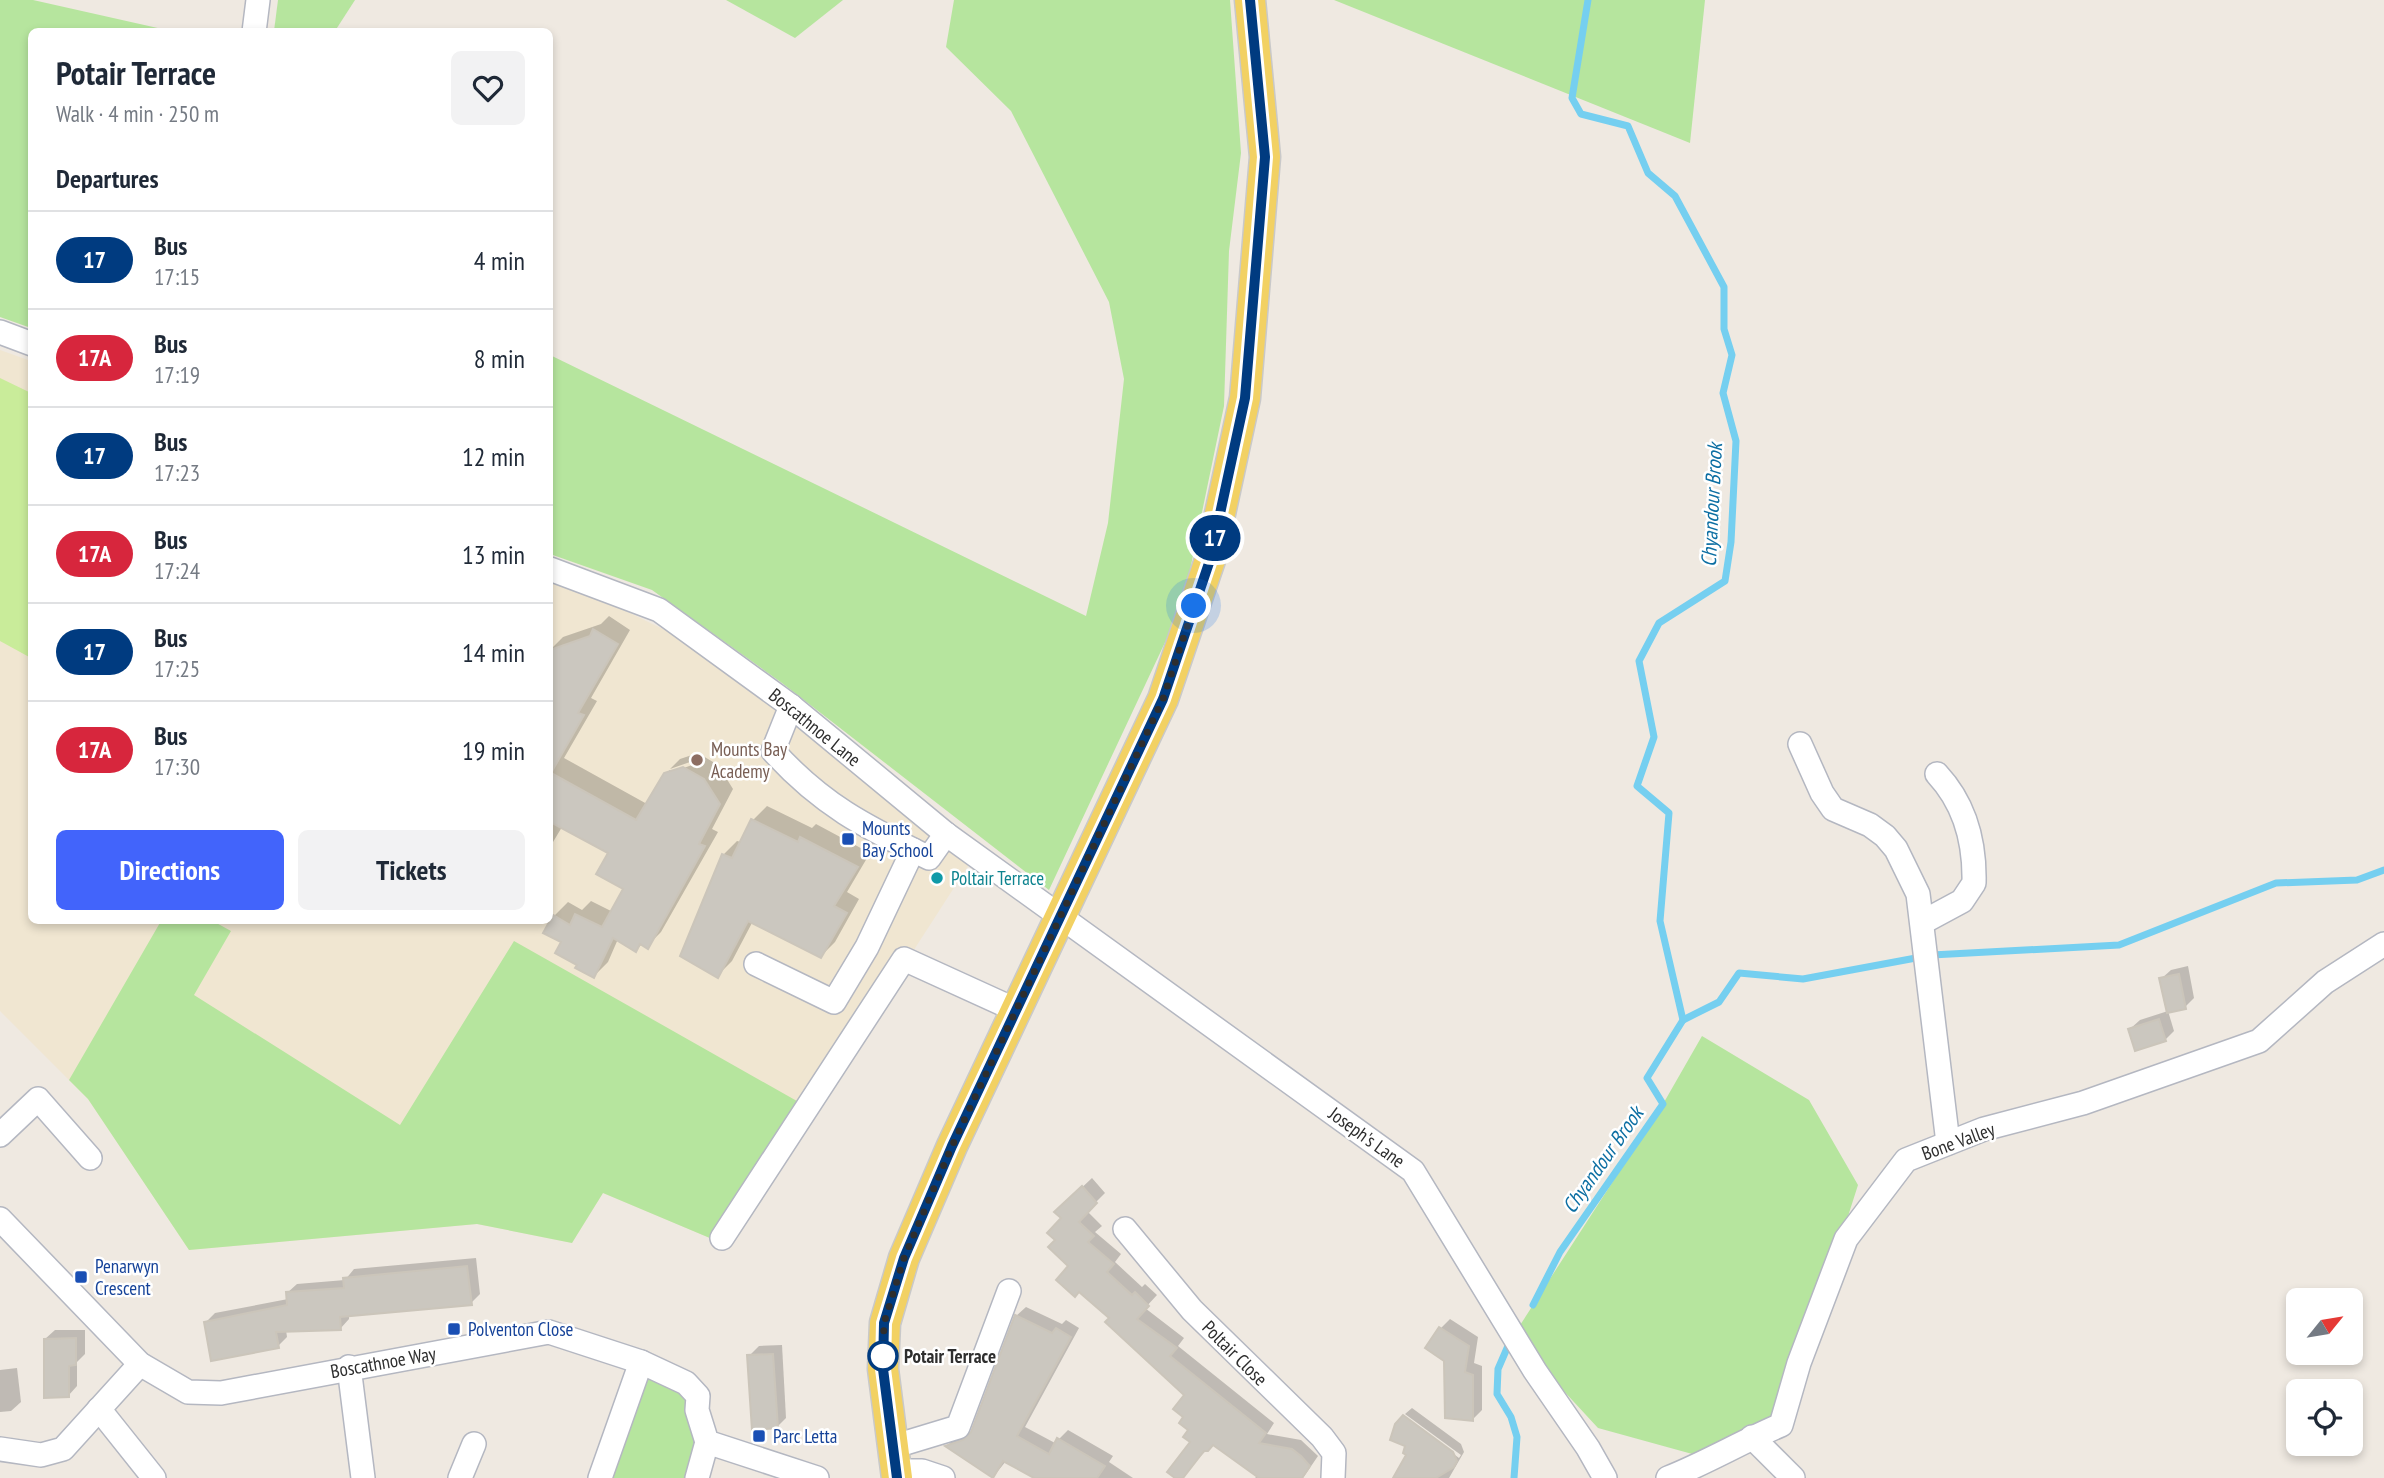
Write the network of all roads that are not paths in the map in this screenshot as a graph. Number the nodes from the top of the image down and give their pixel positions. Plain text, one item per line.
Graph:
1 (258, 0) edge
2 (1250, 0) edge
3 (254, 28) edge
4 (0, 332) edge
5 (28, 342) edge
6 (553, 570) edge
7 (791, 706) junction
8 (1800, 744) dead end
9 (1937, 774) dead end
10 (946, 834) junction
11 (913, 850) junction
12 (1061, 916) junction
13 (1923, 922) junction
14 (2384, 944) edge
15 (756, 964) dead end
16 (1016, 1010) junction
17 (0, 1135) edge
18 (1948, 1143) junction
19 (90, 1158) dead end
20 (0, 1219) edge
21 (1125, 1229) dead end
22 (722, 1238) dead end
23 (1009, 1291) dead end
24 (641, 1362) junction
25 (140, 1364) junction
26 (349, 1367) junction
27 (99, 1409) junction
28 (1752, 1437) junction
29 (707, 1442) junction
30 (474, 1444) dead end
31 (0, 1449) edge
32 (895, 1465) edge
33 (154, 1478) edge
34 (363, 1478) edge
35 (460, 1478) edge
36 (600, 1478) edge
37 (697, 1478) edge
38 (817, 1478) edge
39 (943, 1478) edge
40 (1333, 1478) edge
41 (1605, 1478) edge
42 (1668, 1478) edge
43 (1793, 1478) edge

1 - 3 street
2 - 12 main road
4 - 5 street
6 - 7 street, Boscathnoe Lane
7 - 10 street, Boscathnoe Lane
7 - 11 street
8 - 13 street
9 - 13 street
10 - 11 street
10 - 12 street, Boscathnoe Lane
11 - 15 street
12 - 16 main road
12 - 41 street, Joseph's Lane
13 - 18 street
14 - 18 street, Bone Valley
16 - 22 street
16 - 32 main road
17 - 19 street
18 - 28 street, Bone Valley
20 - 25 street, Boscathnoe Way
21 - 40 street, Poltair Close
23 - 32 street
24 - 26 street, Boscathnoe Way
24 - 29 street, Boscathnoe Way
24 - 36 street
25 - 26 street, Boscathnoe Way
25 - 27 street
26 - 34 street
27 - 31 street
27 - 33 street
28 - 42 street, Bone Valley
28 - 43 street
29 - 37 street
29 - 38 street
30 - 35 street
32 - 39 street

